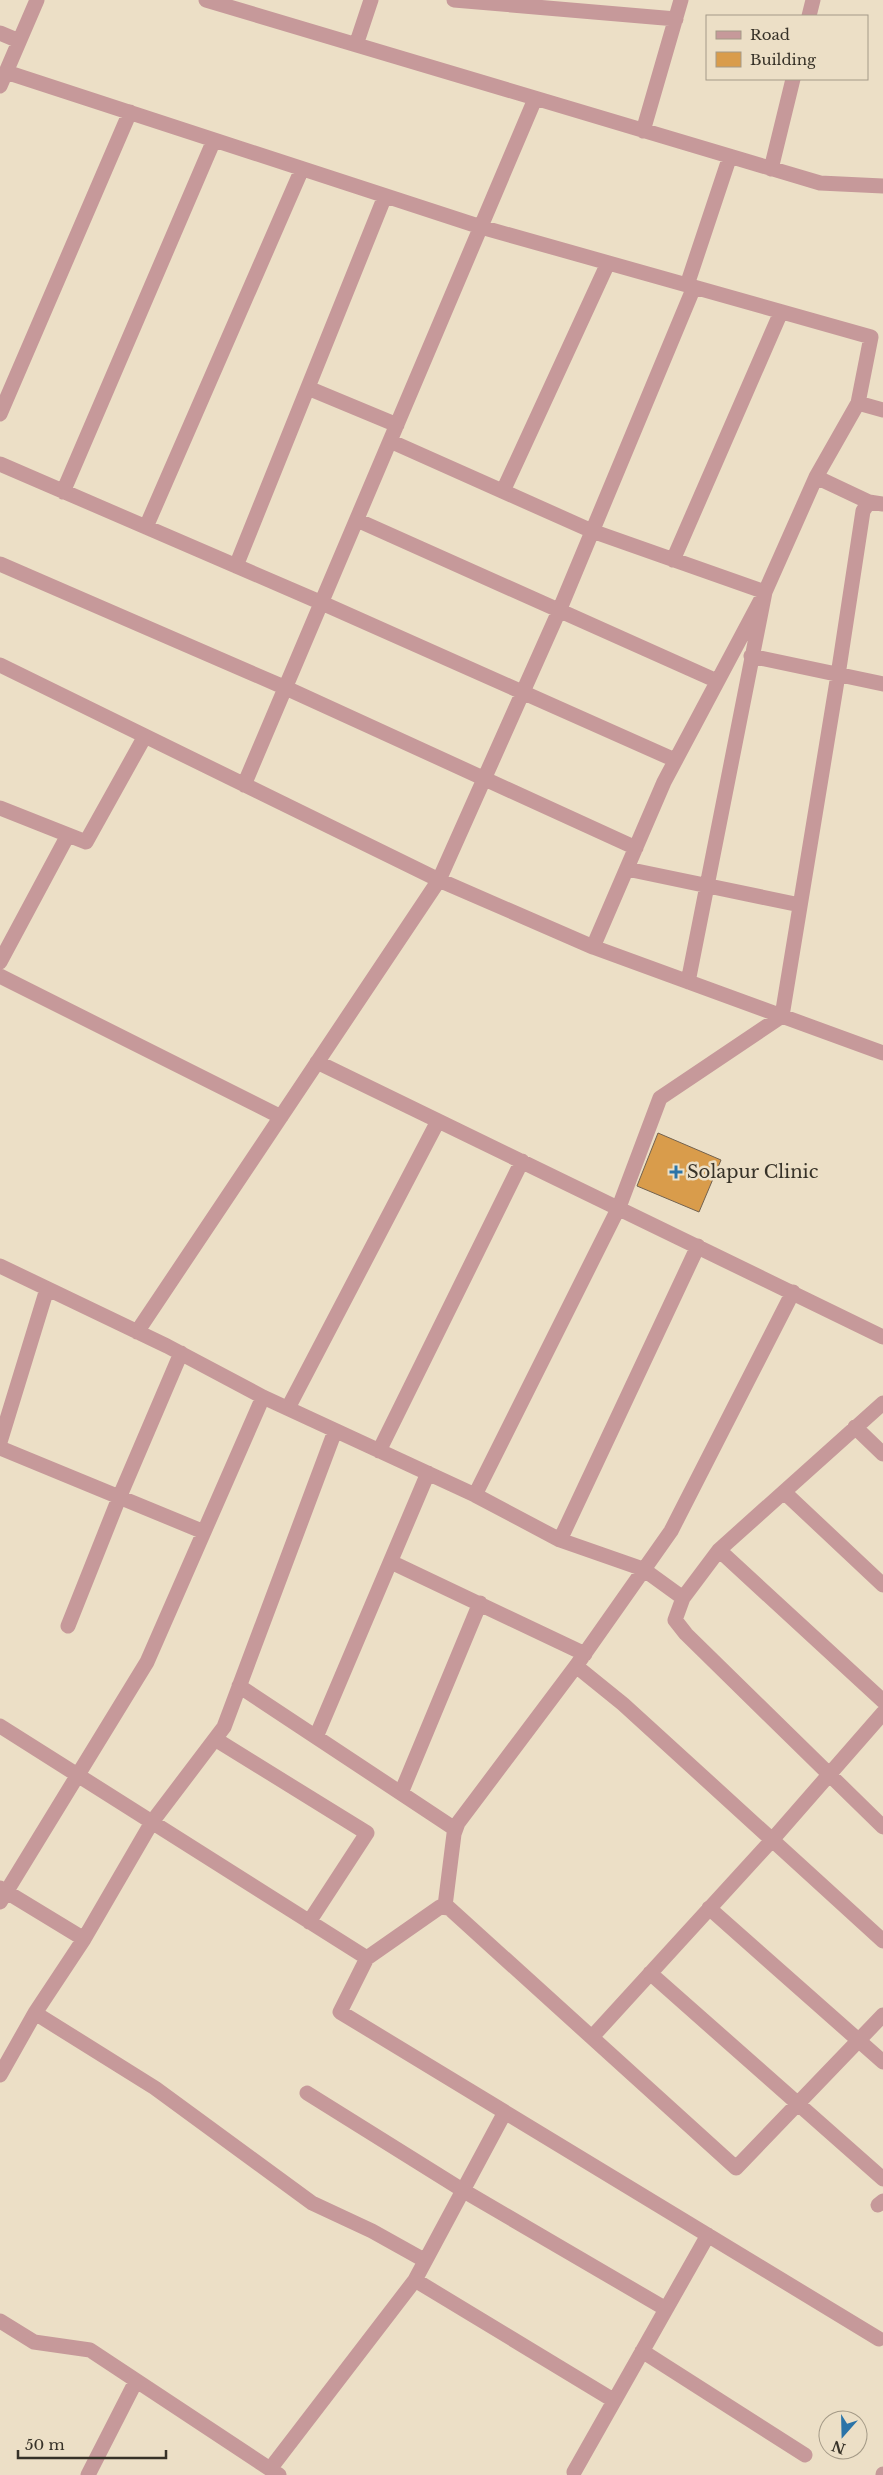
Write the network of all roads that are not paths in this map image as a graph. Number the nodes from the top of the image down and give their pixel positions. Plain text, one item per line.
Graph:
1 (37, 0) edge
2 (206, 0) edge
3 (371, 0) edge
4 (454, 0) edge
5 (681, 0) edge
6 (813, 0) edge
7 (484, 1) edge
8 (809, 15) edge
9 (676, 19) junction
10 (0, 32) edge
11 (19, 41) junction
12 (356, 45) junction
13 (6, 72) junction
14 (793, 80) edge
15 (0, 86) edge
16 (535, 98) junction
17 (130, 112) junction
18 (643, 131) junction
19 (214, 140) junction
20 (730, 156) junction
21 (302, 169) junction
22 (771, 169) junction
23 (883, 186) edge
24 (385, 196) junction
25 (481, 227) junction
26 (608, 263) junction
27 (690, 286) junction
28 (781, 312) junction
29 (877, 338) edge
30 (308, 388) junction
31 (858, 402) junction
32 (883, 410) edge
33 (0, 414) edge
34 (397, 425) junction
35 (390, 441) junction
36 (0, 464) edge
37 (816, 477) junction
38 (503, 491) junction
39 (63, 492) junction
40 (876, 503) edge
41 (357, 520) junction
42 (146, 527) junction
43 (592, 532) junction
44 (673, 560) junction
45 (0, 564) edge
46 (236, 566) junction
47 (765, 592) junction
48 (322, 603) junction
49 (559, 611) junction
50 (751, 656) junction
51 (0, 665) edge
52 (838, 674) junction
53 (717, 682) junction
54 (883, 684) edge
55 (286, 688) junction
56 (522, 692) junction
57 (145, 736) junction
58 (675, 760) junction
59 (484, 778) junction
60 (244, 786) junction
61 (0, 808) edge
62 (68, 835) junction
63 (636, 848) junction
64 (627, 869) junction
65 (439, 880) junction
66 (706, 886) junction
67 (800, 905) junction
68 (593, 947) junction
69 (0, 962) edge
70 (0, 976) edge
71 (688, 982) junction
72 (782, 1016) junction
73 (883, 1053) edge
74 (317, 1062) junction
75 (281, 1117) junction
76 (438, 1121) junction
77 (522, 1162) junction
78 (619, 1207) junction
79 (698, 1246) junction
80 (0, 1266) edge
81 (47, 1289) junction
82 (793, 1292) junction
83 (137, 1332) junction
84 (883, 1337) edge
85 (180, 1353) junction
86 (263, 1397) junction
87 (883, 1403) edge
88 (288, 1408) junction
89 (856, 1427) junction
90 (335, 1431) junction
91 (0, 1442) edge
92 (0, 1448) edge
93 (379, 1450) junction
94 (883, 1454) edge
95 (428, 1473) junction
96 (784, 1492) junction
97 (476, 1496) junction
98 (119, 1498) junction
99 (204, 1532) junction
100 (560, 1540) junction
101 (719, 1550) junction
102 (391, 1562) junction
103 (643, 1569) junction
104 (883, 1585) edge
105 (683, 1598) junction
106 (480, 1604) junction
107 (68, 1626) dead end
108 (580, 1660) junction
109 (239, 1686) junction
110 (883, 1701) edge
111 (883, 1713) edge
112 (0, 1726) edge
113 (316, 1737) junction
114 (215, 1739) junction
115 (828, 1775) junction
116 (79, 1776) junction
117 (401, 1793) junction
118 (152, 1822) junction
119 (883, 1827) edge
120 (455, 1829) junction
121 (772, 1840) junction
122 (2, 1894) edge
123 (445, 1906) junction
124 (710, 1908) junction
125 (309, 1922) junction
126 (84, 1939) junction
127 (883, 1941) edge
128 (367, 1958) junction
129 (650, 1973) junction
130 (35, 2013) junction
131 (883, 2015) edge
132 (592, 2037) junction
133 (859, 2040) junction
134 (883, 2062) edge
135 (0, 2075) edge
136 (307, 2093) dead end
137 (797, 2104) junction
138 (505, 2112) junction
139 (883, 2179) edge
140 (464, 2190) junction
141 (708, 2235) junction
142 (424, 2260) junction
143 (415, 2280) junction
144 (666, 2309) junction
145 (0, 2321) edge
146 (879, 2339) dead end
147 (642, 2351) junction
148 (136, 2380) junction
149 (613, 2400) junction
150 (805, 2455) dead end
151 (275, 2472) edge
152 (574, 2472) dead end
153 (88, 2475) edge

1 - 11 street
2 - 12 street
3 - 12 street
4 - 7 street
5 - 9 street
6 - 8 street
7 - 9 street
9 - 18 street
10 - 11 street
11 - 13 street
12 - 16 street
13 - 15 street
13 - 17 street
14 - 22 street
16 - 18 street
16 - 25 street
17 - 19 street
17 - 33 street
18 - 20 street
19 - 21 street
19 - 39 street
20 - 22 street
20 - 27 street
21 - 24 street
21 - 42 street
22 - 23 street
24 - 25 street
24 - 30 street
25 - 26 street
25 - 34 street
26 - 27 street
26 - 38 street
27 - 28 street
27 - 43 street
28 - 29 street
28 - 44 street
29 - 31 street
30 - 34 street
30 - 46 street
31 - 32 street
31 - 37 street
34 - 35 street
35 - 38 street
35 - 41 street
36 - 39 street
37 - 40 street
37 - 47 street
38 - 43 street
39 - 42 street
40 - 52 street
41 - 48 street
41 - 49 street
42 - 46 street
43 - 44 street
43 - 49 street
44 - 47 street
45 - 55 street
46 - 48 street
47 - 50 street
47 - 53 street
48 - 55 street
48 - 56 street
49 - 53 street
49 - 56 street
50 - 52 street
50 - 66 street
51 - 57 street
52 - 54 street
52 - 67 street
53 - 58 street
55 - 59 street
55 - 60 street
56 - 58 street
56 - 59 street
57 - 60 street
57 - 62 street
58 - 63 street
59 - 63 street
59 - 65 street
60 - 65 street
61 - 62 street
62 - 69 street
63 - 64 street
64 - 66 street
64 - 68 street
65 - 68 street
65 - 74 street
66 - 67 street
66 - 71 street
67 - 72 street
68 - 71 street
70 - 75 street
71 - 72 street
72 - 73 street
72 - 78 street
74 - 75 street
74 - 76 street
75 - 83 street
76 - 77 street
76 - 88 street
77 - 78 street
77 - 93 street
78 - 79 street
78 - 97 street
79 - 82 street
79 - 100 street
80 - 81 street
81 - 83 street
81 - 91 street
82 - 84 street
82 - 103 street
83 - 85 street
85 - 86 street
85 - 98 street
86 - 88 street
86 - 99 street
87 - 89 street
88 - 90 street
89 - 94 street
89 - 96 street
90 - 93 street
90 - 109 street
92 - 98 street
93 - 95 street
95 - 97 street
95 - 102 street
96 - 101 street
96 - 104 street
97 - 100 street
98 - 99 street
98 - 107 street
99 - 116 street
100 - 103 street
101 - 105 street
101 - 110 street
102 - 106 street
102 - 113 street
103 - 105 street
103 - 108 street
105 - 115 street
106 - 108 street
106 - 117 street
108 - 120 street
108 - 121 street
109 - 113 street
109 - 114 street
111 - 115 street
112 - 116 street
113 - 117 street
114 - 118 street
114 - 125 street
115 - 119 street
115 - 121 street
116 - 118 street
116 - 122 street
117 - 120 street
118 - 125 street
118 - 126 street
120 - 123 street
121 - 124 street
121 - 127 street
122 - 126 street
123 - 128 street
123 - 132 street
124 - 129 street
124 - 133 street
125 - 128 street
126 - 130 street
128 - 138 street
129 - 132 street
129 - 137 street
130 - 135 street
130 - 142 street
131 - 133 street
132 - 137 street
133 - 134 street
133 - 137 street
136 - 140 street
137 - 139 street
138 - 140 street
138 - 141 street
140 - 142 street
140 - 144 street
141 - 144 street
141 - 146 street
142 - 143 street
143 - 149 street
143 - 151 street
144 - 147 street
145 - 148 street
147 - 149 street
147 - 150 street
148 - 151 street
148 - 153 street
149 - 152 street

